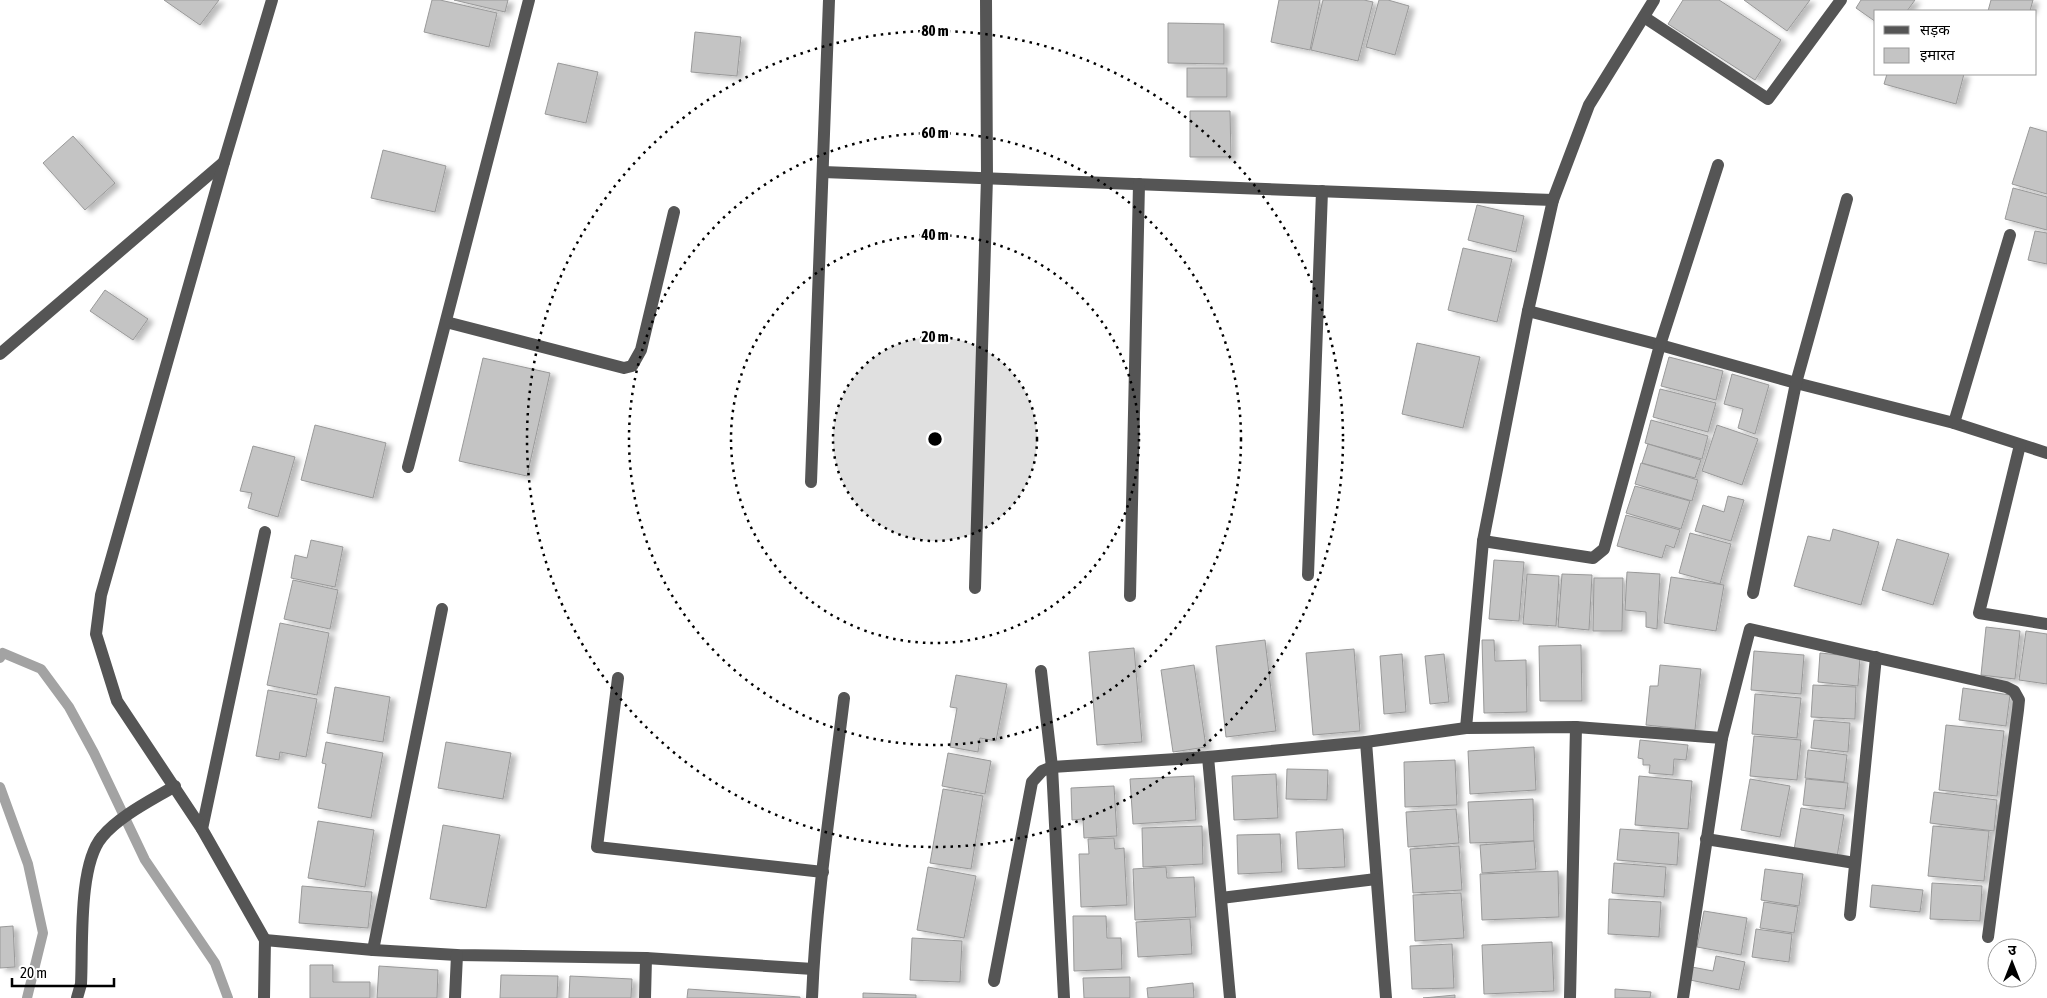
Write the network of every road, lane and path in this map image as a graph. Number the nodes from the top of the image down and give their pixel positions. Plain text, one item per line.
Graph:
1 (272, 0) edge
2 (529, 0) edge
3 (829, 0) edge
4 (986, 0) edge
5 (1654, 0) edge
6 (1841, 0) edge
7 (1644, 17) junction
8 (224, 162) junction
9 (1718, 165) dead end
10 (823, 172) junction
11 (987, 177) junction
12 (1139, 184) junction
13 (1322, 191) junction
14 (1847, 199) dead end
15 (1553, 200) junction
16 (674, 212) dead end
17 (2010, 235) dead end
18 (1528, 311) junction
19 (446, 322) junction
20 (1660, 345) junction
21 (0, 354) edge
22 (1796, 383) junction
23 (1954, 423) junction
24 (2020, 445) junction
25 (2047, 453) edge
26 (408, 467) dead end
27 (811, 482) dead end
28 (265, 532) dead end
29 (1483, 542) junction
30 (1308, 575) dead end
31 (975, 588) dead end
32 (1753, 594) dead end
33 (1130, 596) dead end
34 (442, 609) dead end
35 (2047, 624) edge
36 (1876, 657) junction
37 (1041, 671) dead end
38 (618, 678) dead end
39 (844, 698) dead end
40 (1576, 727) junction
41 (1466, 728) junction
42 (1722, 738) junction
43 (1366, 742) junction
44 (1208, 757) junction
45 (1052, 767) junction
46 (175, 786) junction
47 (202, 829) junction
48 (1706, 839) junction
49 (1855, 863) junction
50 (823, 872) junction
51 (1376, 879) junction
52 (1221, 898) junction
53 (1850, 915) dead end
54 (1988, 937) dead end
55 (266, 940) junction
56 (373, 950) junction
57 (457, 955) junction
58 (646, 958) junction
59 (813, 969) junction
60 (994, 981) dead end
61 (77, 998) edge
62 (264, 998) edge
63 (455, 998) edge
64 (645, 998) edge
65 (812, 998) edge
66 (1064, 998) edge
67 (1230, 998) edge
68 (1386, 998) edge
69 (1570, 998) edge
70 (1684, 998) edge

1 - 8 street
2 - 19 street
3 - 10 street
4 - 11 street
5 - 7 street
6 - 7 street
7 - 15 street
8 - 21 street
8 - 46 street
9 - 20 street
10 - 11 street
10 - 27 street
11 - 12 street
11 - 31 street
12 - 13 street
12 - 33 street
13 - 15 street
13 - 30 street
14 - 22 street
15 - 18 street
16 - 19 street
17 - 23 street
18 - 20 street
18 - 29 street
19 - 26 street
20 - 22 street
20 - 29 street
22 - 23 street
22 - 32 street
23 - 24 street
24 - 25 street
24 - 35 street
28 - 47 street
29 - 41 street
34 - 56 street
36 - 42 street
36 - 49 street
36 - 54 street
37 - 45 street
38 - 50 street
39 - 50 street
40 - 41 street
40 - 42 street
40 - 69 street
41 - 43 street
42 - 48 street
43 - 44 street
43 - 51 street
44 - 45 street
44 - 52 street
45 - 60 street
45 - 66 street
46 - 47 street
46 - 61 street
47 - 55 street
48 - 49 street
48 - 70 street
49 - 53 street
50 - 59 street
51 - 52 street
51 - 68 street
52 - 67 street
55 - 56 street
55 - 62 street
56 - 57 street
57 - 58 street
57 - 63 street
58 - 59 street
58 - 64 street
59 - 65 street

